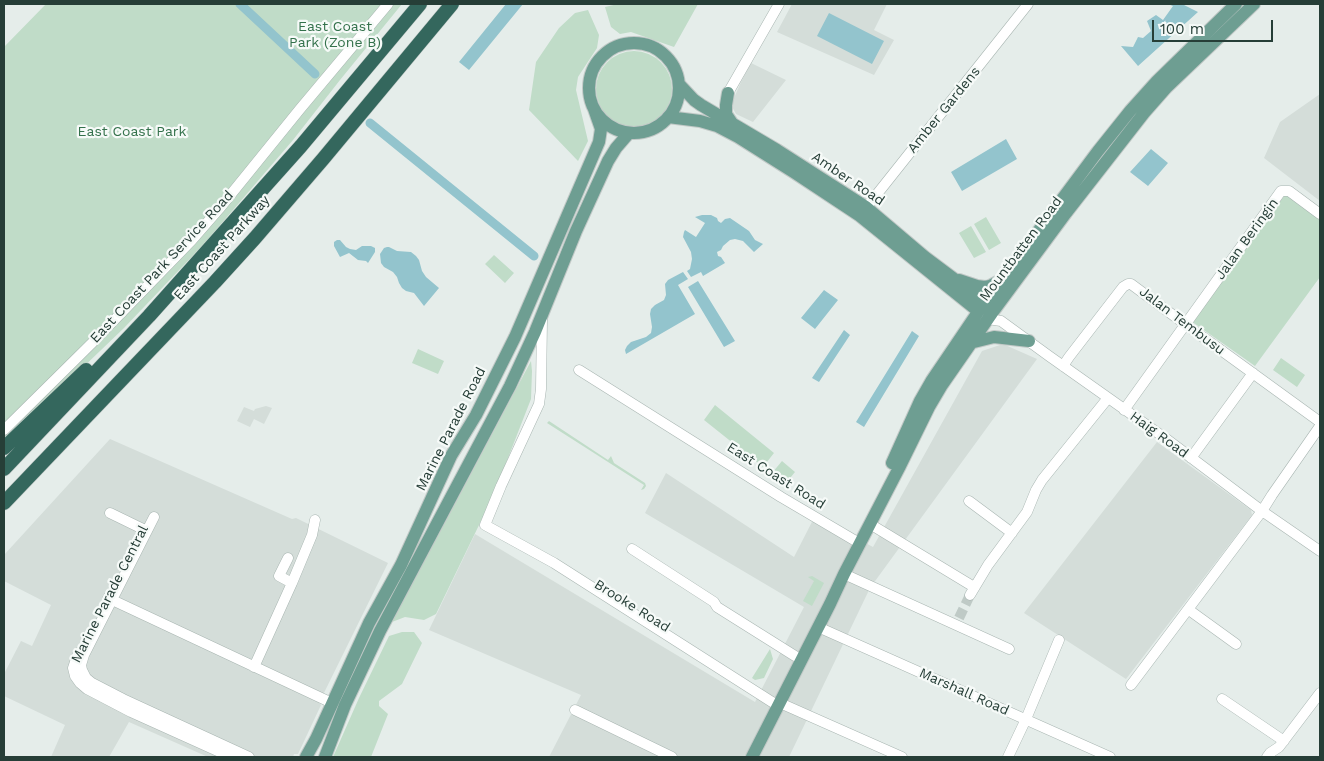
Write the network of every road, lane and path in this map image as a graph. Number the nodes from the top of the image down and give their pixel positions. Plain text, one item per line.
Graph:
1 (388, 4) edge
2 (420, 4) edge
3 (452, 4) edge
4 (779, 4) edge
5 (1028, 4) edge
6 (1236, 4) edge
7 (1254, 4) edge
8 (679, 84) junction
9 (728, 93) junction
10 (705, 107) junction
11 (594, 109) junction
12 (668, 117) junction
13 (733, 124) junction
14 (629, 133) junction
15 (863, 212) junction
16 (1320, 214) edge
17 (1005, 277) junction
18 (953, 278) junction
19 (988, 314) junction
20 (149, 316) junction
21 (542, 316) junction
22 (1185, 324) junction
23 (1029, 341) junction
24 (970, 343) junction
25 (1063, 366) junction
26 (579, 370) dead end
27 (1253, 373) junction
28 (1108, 398) junction
29 (1124, 410) junction
30 (1320, 422) edge
31 (1320, 426) edge
32 (4, 430) edge
33 (4, 448) edge
34 (1191, 458) junction
35 (4, 469) edge
36 (968, 501) dead end
37 (4, 503) edge
38 (1262, 511) junction
39 (110, 513) dead end
40 (152, 516) dead end
41 (315, 520) dead end
42 (870, 524) junction
43 (145, 530) junction
44 (1012, 534) junction
45 (856, 543) junction
46 (1319, 548) edge
47 (632, 549) dead end
48 (288, 558) dead end
49 (844, 574) junction
50 (292, 582) junction
51 (110, 599) junction
52 (1189, 610) junction
53 (818, 627) junction
54 (1059, 640) dead end
55 (1236, 644) dead end
56 (1009, 649) dead end
57 (797, 653) junction
58 (254, 667) junction
59 (1131, 685) dead end
60 (1320, 693) edge
61 (1222, 699) dead end
62 (776, 700) junction
63 (332, 703) junction
64 (575, 710) dead end
65 (1026, 719) junction
66 (1281, 748) edge
67 (306, 756) edge
68 (232, 757) edge
69 (249, 757) edge
70 (325, 757) edge
71 (672, 757) edge
72 (744, 757) edge
73 (752, 757) edge
74 (902, 757) edge
75 (1008, 757) edge
76 (1110, 757) edge
77 (1267, 757) edge

1 - 32 street, East Coast Park Service Road
2 - 20 highway, East Coast Parkway
3 - 37 highway, East Coast Parkway
4 - 9 street
5 - 15 street, Amber Gardens
6 - 17 main road, Mountbatten Road
7 - 19 main road, Mountbatten Road
8 - 10 main road, Amber Road
8 - 11 main road, Amber Road
8 - 12 main road
9 - 10 main road
9 - 13 main road
10 - 13 main road, Amber Road
11 - 14 main road
11 - 63 main road, Marine Parade Road
12 - 14 main road
12 - 15 main road, Amber Road
13 - 15 main road, Amber Road
14 - 21 main road
15 - 18 main road, Amber Road
15 - 19 main road, Amber Road
16 - 22 street, Jalan Beringin
17 - 18 main road
17 - 19 main road, Mountbatten Road
18 - 19 main road, Amber Road
19 - 23 street, Haig Road
19 - 24 main road, Mountbatten Road
19 - 45 main road, Mountbatten Road
20 - 33 highway
20 - 35 highway, East Coast Parkway
21 - 62 street, Brooke Road
21 - 70 main road
22 - 25 street, Jalan Tembusu
22 - 27 street, Jalan Tembusu
22 - 29 street, Jalan Beringin
23 - 24 main road
23 - 25 street, Haig Road
24 - 42 main road, Mountbatten Road
25 - 28 street, Haig Road
26 - 45 street, East Coast Road
27 - 30 street, Jalan Tembusu
27 - 34 street
28 - 29 street, Haig Road
28 - 44 street
29 - 34 street, Haig Road
31 - 38 street
34 - 38 street, Haig Road
36 - 44 street
38 - 46 street, Haig Road
38 - 52 street
39 - 43 street
40 - 43 street, Marine Parade Central
41 - 50 street
42 - 44 street
42 - 45 main road, Mountbatten Road
43 - 51 street, Marine Parade Central
45 - 49 main road
45 - 57 main road
47 - 57 street
48 - 50 street
49 - 53 main road
49 - 56 street
50 - 58 street
51 - 58 street
51 - 68 street, Marine Parade Central
51 - 69 street, Marine Parade Central
52 - 55 street
52 - 59 street
53 - 62 main road
53 - 65 street, Marshall Road
54 - 65 street
57 - 62 main road
58 - 63 street
60 - 66 street
61 - 66 street
62 - 72 main road
62 - 73 main road
62 - 74 street, Brooke Road
63 - 67 main road, Marine Parade Road
64 - 71 street
65 - 75 street
65 - 76 street, Marshall Road
66 - 77 street

